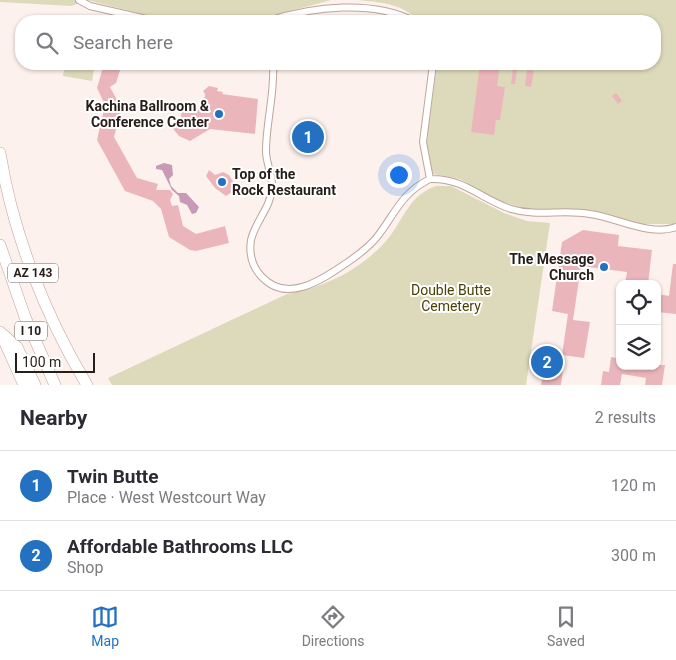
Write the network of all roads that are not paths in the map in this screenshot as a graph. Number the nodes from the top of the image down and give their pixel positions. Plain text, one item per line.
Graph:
1 (79, 0) edge
2 (129, 15) edge
3 (288, 15) edge
4 (404, 15) edge
5 (273, 70) edge
6 (432, 70) edge
7 (0, 153) edge
8 (430, 179) junction
9 (675, 229) edge
10 (0, 246) edge
11 (0, 331) edge
12 (53, 384) edge
13 (24, 385) edge
14 (35, 385) edge
15 (87, 385) edge

1 - 2 street
3 - 4 street
5 - 8 street
6 - 8 street
7 - 15 highway, AZ 143
8 - 9 street
10 - 12 highway, I 10
11 - 13 highway, I 10
11 - 14 highway

